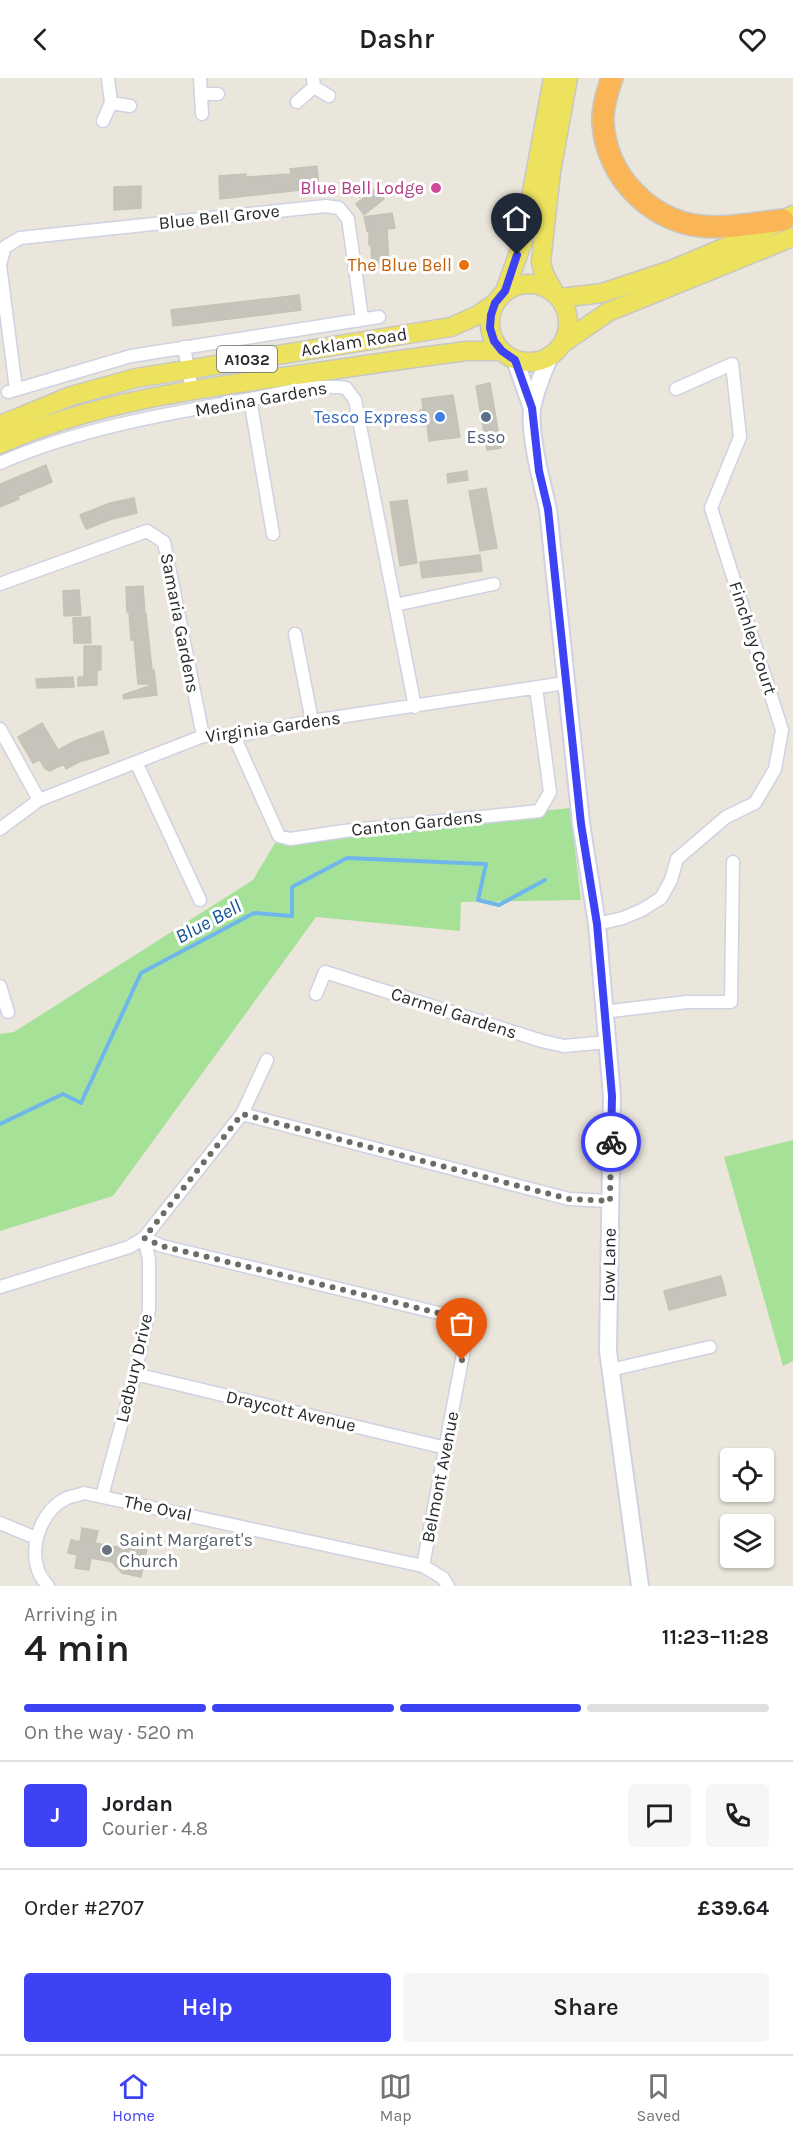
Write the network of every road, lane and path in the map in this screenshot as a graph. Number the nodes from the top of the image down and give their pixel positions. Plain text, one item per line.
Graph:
1 (108, 78) edge
2 (200, 78) edge
3 (553, 78) edge
4 (568, 78) edge
5 (612, 78) edge
6 (313, 83) edge
7 (201, 94) junction
8 (218, 94) dead end
9 (328, 96) dead end
10 (297, 102) dead end
11 (111, 103) junction
12 (130, 106) dead end
13 (202, 114) dead end
14 (103, 121) dead end
15 (789, 228) edge
16 (0, 264) edge
17 (556, 294) junction
18 (500, 297) junction
19 (380, 317) dead end
20 (362, 318) junction
21 (184, 347) junction
22 (557, 350) junction
23 (509, 355) junction
24 (188, 369) junction
25 (676, 389) dead end
26 (192, 390) junction
27 (250, 399) junction
28 (532, 408) junction
29 (0, 424) edge
30 (0, 444) edge
31 (0, 463) edge
32 (273, 534) dead end
33 (0, 584) edge
34 (494, 584) dead end
35 (395, 604) junction
36 (295, 634) dead end
37 (565, 683) junction
38 (536, 688) junction
39 (415, 707) junction
40 (312, 722) junction
41 (0, 729) edge
42 (202, 736) junction
43 (234, 736) junction
44 (136, 762) junction
45 (39, 800) junction
46 (0, 829) edge
47 (733, 862) dead end
48 (200, 900) dead end
49 (597, 924) junction
50 (0, 986) edge
51 (316, 994) dead end
52 (8, 1012) dead end
53 (603, 1012) junction
54 (607, 1042) junction
55 (267, 1060) dead end
56 (242, 1114) junction
57 (610, 1201) junction
58 (144, 1238) junction
59 (0, 1287) edge
60 (710, 1347) dead end
61 (610, 1370) junction
62 (135, 1374) junction
63 (446, 1448) junction
64 (102, 1496) junction
65 (0, 1523) edge
66 (36, 1538) junction
67 (423, 1566) junction
68 (48, 1586) edge
69 (448, 1586) edge
70 (640, 1586) edge

1 - 11 street
2 - 7 street
3 - 18 main road
4 - 17 main road
5 - 15 highway
6 - 9 street
6 - 10 street
7 - 8 street
7 - 13 street
11 - 12 street
11 - 14 street
15 - 17 main road, A1032
15 - 22 main road, A1032
16 - 20 street, Blue Bell Grove
16 - 21 street, Blue Bell Grove
17 - 18 main road, A1032
17 - 22 main road
18 - 23 main road
18 - 24 main road, Acklam Road / A1032
19 - 20 street, Blue Bell Grove
20 - 21 street, Blue Bell Grove
21 - 24 street
22 - 23 main road, A1032
22 - 28 main road, Low Lane
23 - 26 main road, Acklam Road / A1032
23 - 28 main road, Low Lane
24 - 26 street
24 - 29 main road, Acklam Road / A1032
25 - 49 street, Finchley Court
26 - 30 main road, Acklam Road / A1032
27 - 31 street, Medina Gardens
27 - 32 street
27 - 35 street, Medina Gardens
28 - 37 main road, Low Lane
33 - 42 street, Samaria Gardens
34 - 35 street
35 - 39 street, Medina Gardens
36 - 40 street
37 - 38 street, Virginia Gardens
37 - 49 main road, Low Lane
38 - 39 street, Virginia Gardens
38 - 43 street, Canton Gardens
39 - 40 street, Virginia Gardens
40 - 43 street, Virginia Gardens
41 - 45 street
42 - 43 street, Virginia Gardens
42 - 44 street, Virginia Gardens
44 - 45 street, Virginia Gardens
44 - 48 street
45 - 46 street, Virginia Gardens
47 - 53 street
49 - 53 main road, Low Lane
50 - 52 street
51 - 54 street, Carmel Gardens
53 - 54 main road, Low Lane
54 - 57 main road, Low Lane
55 - 56 street
56 - 57 street
56 - 58 street
57 - 61 main road, Low Lane
58 - 59 street
58 - 62 street, Ledbury Drive
58 - 63 street, Belmont Avenue
60 - 61 street
61 - 70 main road, Low Lane
62 - 63 street, Draycott Avenue
62 - 64 street, Ledbury Drive
63 - 67 street, Belmont Avenue
64 - 66 street, The Oval
64 - 67 street, The Oval
65 - 66 street
66 - 68 street
67 - 69 street, The Oval

